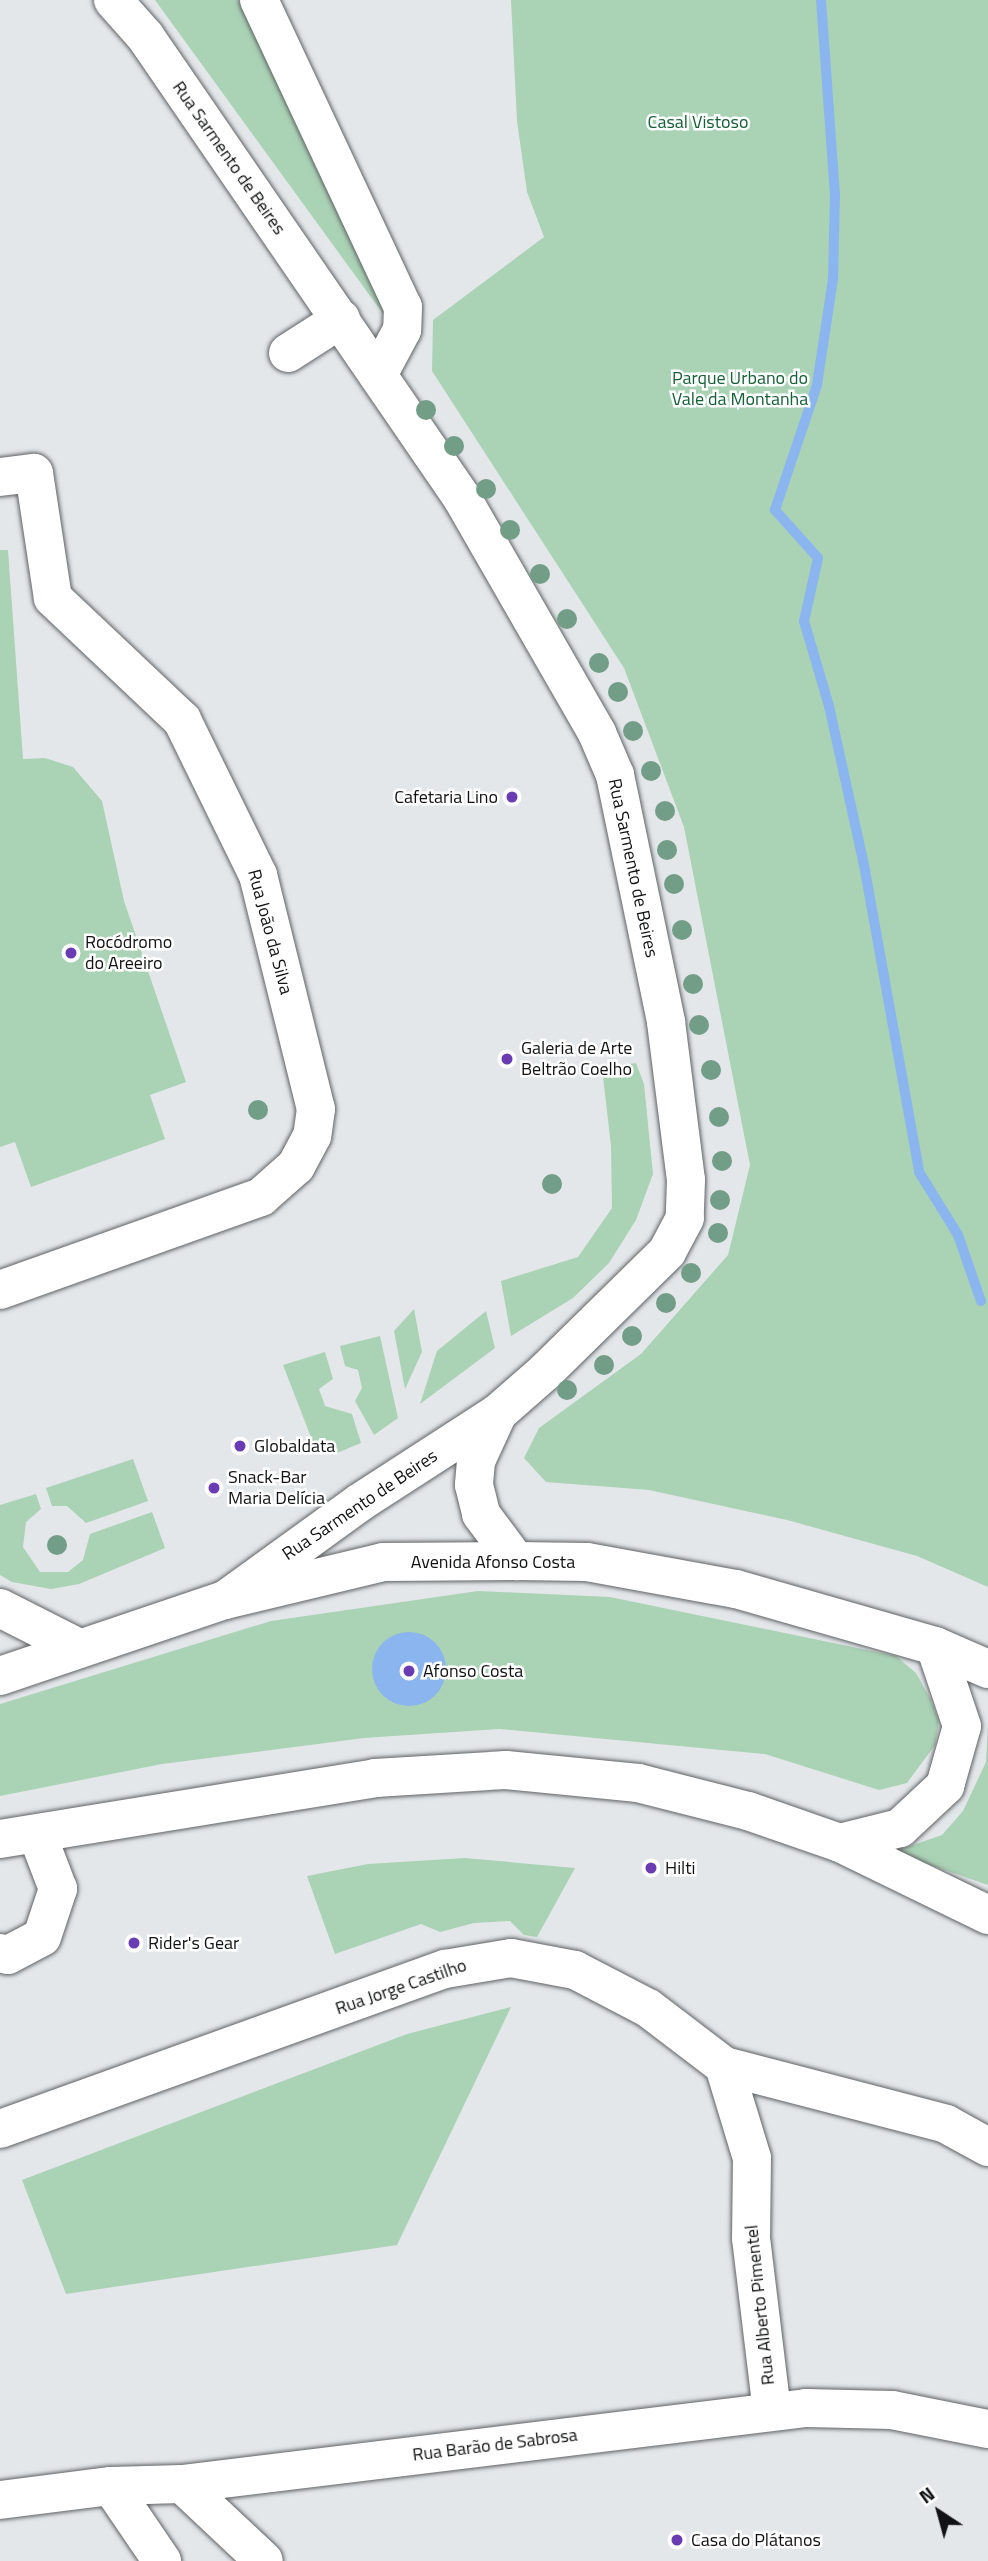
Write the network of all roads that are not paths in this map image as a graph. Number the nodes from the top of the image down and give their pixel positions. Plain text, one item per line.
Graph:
1 (113, 0) edge
2 (259, 0) edge
3 (341, 319) junction
4 (289, 353) dead end
5 (379, 375) junction
6 (0, 477) edge
7 (0, 1290) edge
8 (498, 1413) junction
9 (516, 1561) junction
10 (225, 1600) junction
11 (0, 1608) edge
12 (936, 1646) junction
13 (79, 1648) junction
14 (988, 1670) edge
15 (0, 1676) edge
16 (37, 1833) junction
17 (0, 1839) edge
18 (840, 1843) junction
19 (988, 1915) edge
20 (0, 1953) edge
21 (724, 2066) junction
22 (771, 2078) junction
23 (0, 2129) edge
24 (988, 2147) edge
25 (752, 2158) junction
26 (772, 2411) junction
27 (988, 2429) edge
28 (182, 2484) junction
29 (111, 2486) junction
30 (0, 2500) edge
31 (162, 2561) edge
32 (264, 2561) edge

1 - 3 street, Rua Sarmento de Beires
2 - 5 street
3 - 4 street
3 - 5 street, Rua Sarmento de Beires
5 - 8 street, Rua Sarmento de Beires
6 - 7 street, Rua João da Silva
8 - 9 street, Rua Sarmento de Beires
8 - 10 street, Rua Sarmento de Beires
9 - 10 street, Avenida Afonso Costa
9 - 12 street, Avenida Afonso Costa
10 - 13 street, Avenida Afonso Costa
11 - 13 street
12 - 14 street, Avenida Afonso Costa
12 - 18 street
13 - 15 street, Avenida Afonso Costa
16 - 17 street
16 - 18 street
16 - 20 street
18 - 19 street
21 - 22 street, Rua Jorge Castilho
21 - 23 street, Rua Jorge Castilho
21 - 25 street, Rua Alberto Pimentel
22 - 24 street, Rua Jorge Castilho
22 - 25 street, Rua Alberto Pimentel
25 - 26 street, Rua Alberto Pimentel
26 - 27 street, Rua Barão de Sabrosa
26 - 28 street, Rua Barão de Sabrosa
28 - 29 street, Rua Barão de Sabrosa
28 - 32 street
29 - 30 street, Rua Barão de Sabrosa
29 - 31 street

